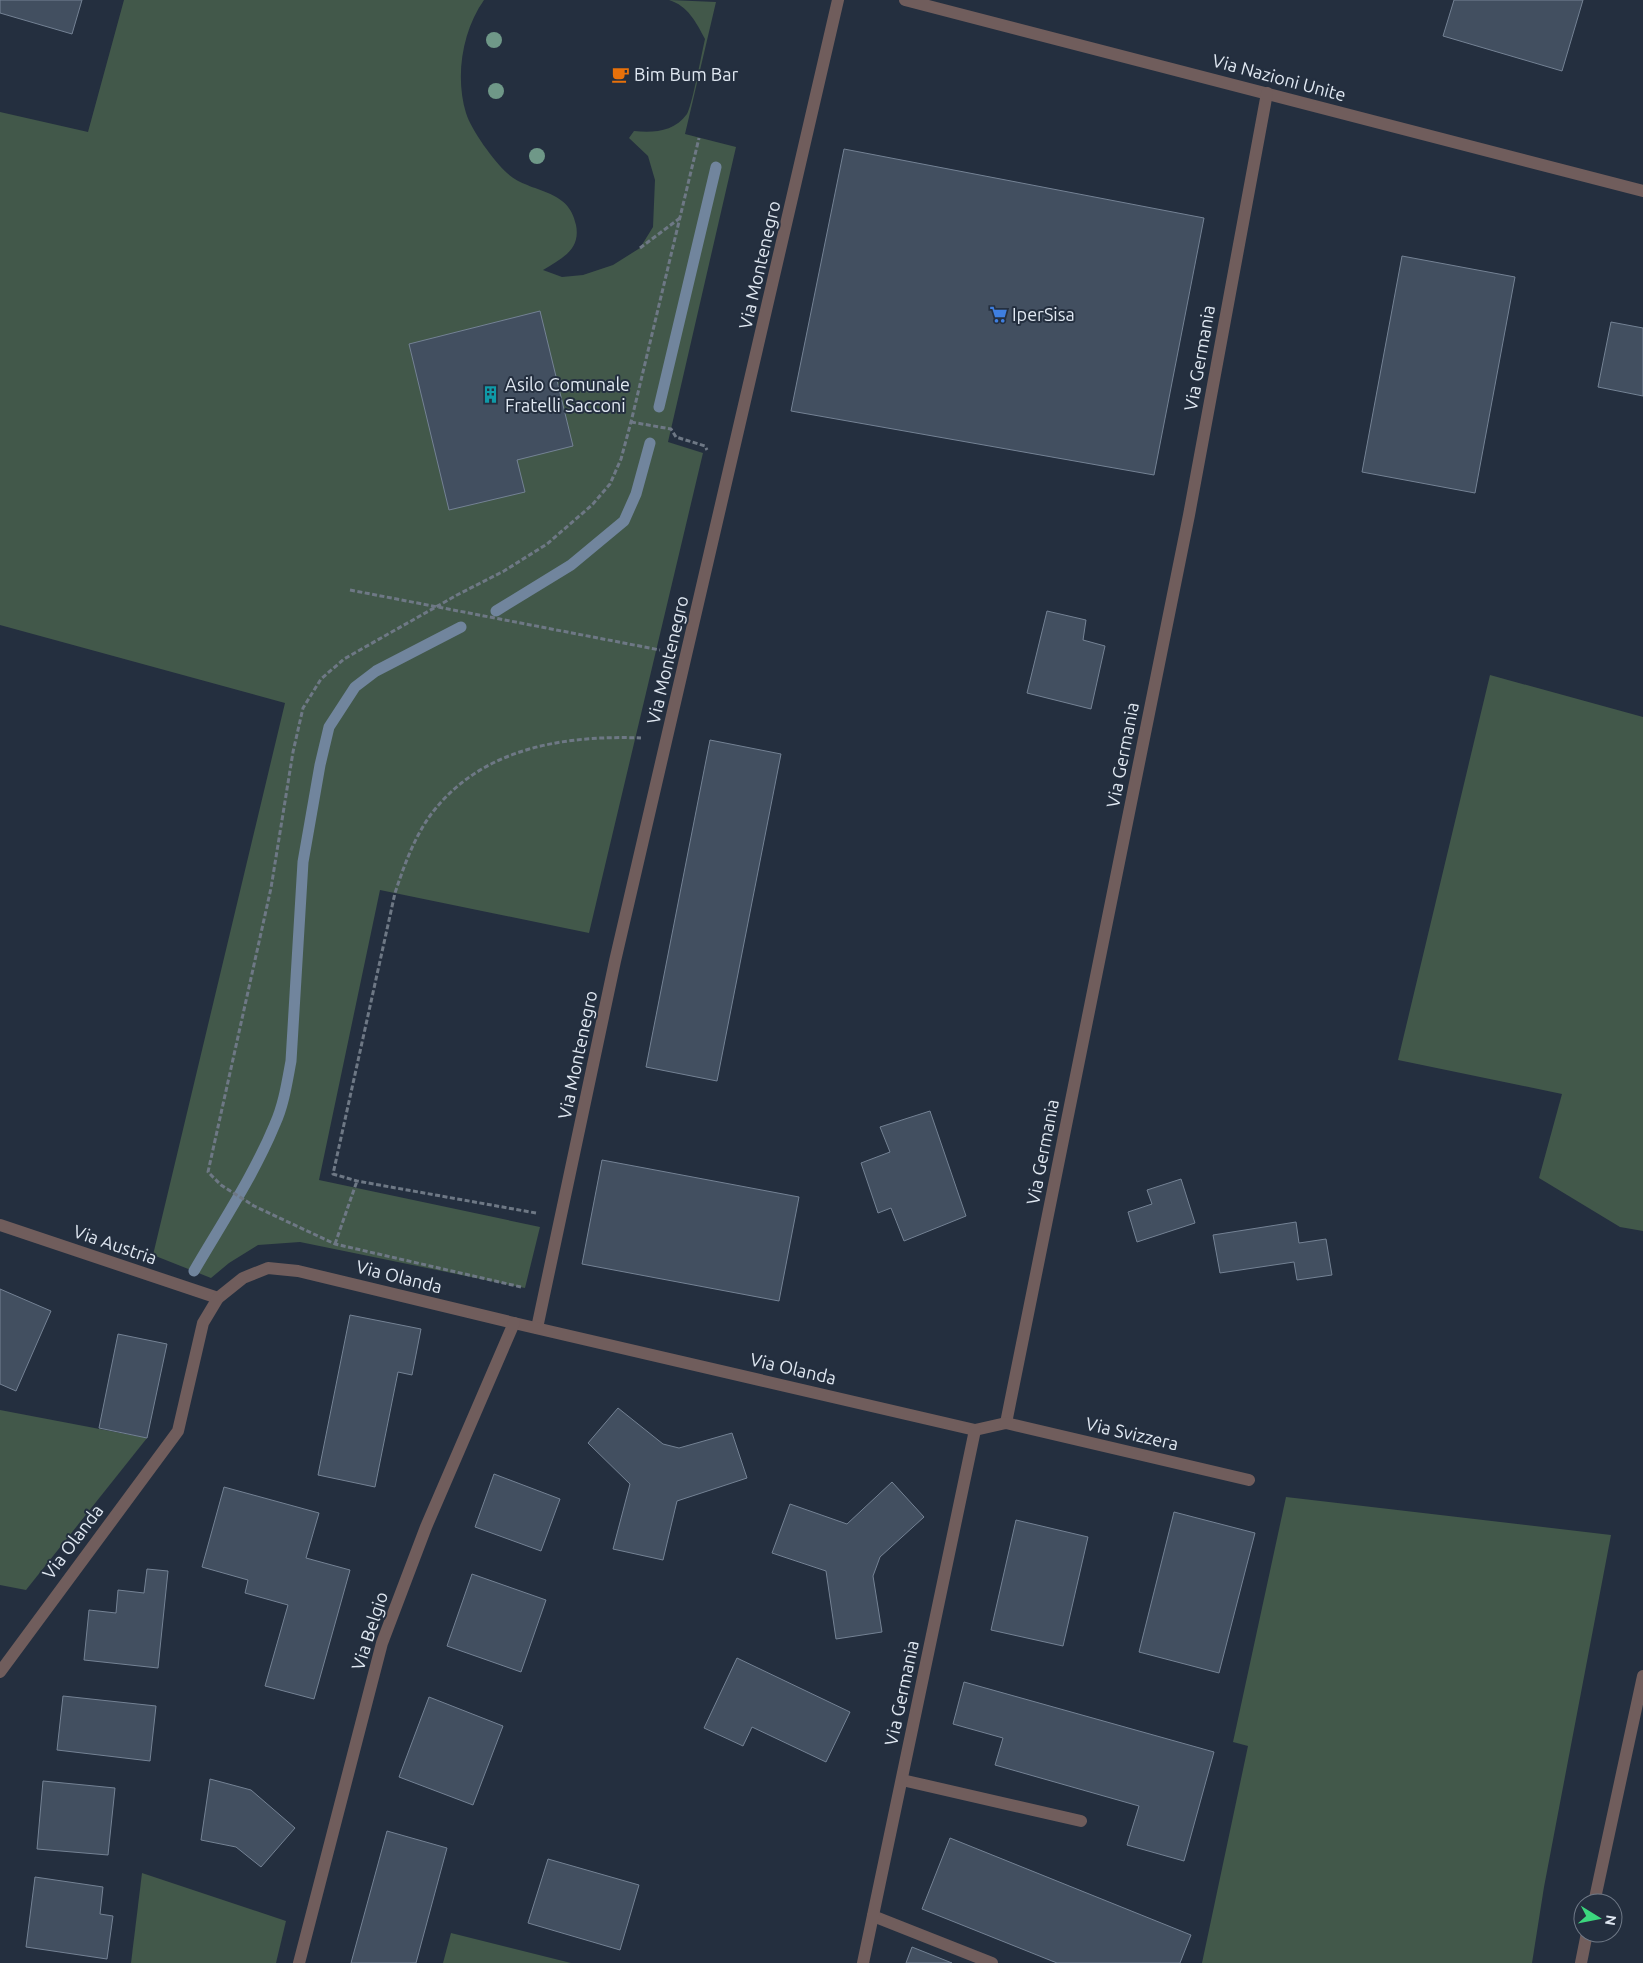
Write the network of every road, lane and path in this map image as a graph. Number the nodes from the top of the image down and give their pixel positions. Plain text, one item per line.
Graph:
1 (838, 0) edge
2 (905, 0) edge
3 (1267, 93) junction
4 (699, 138) dead end
5 (1643, 191) edge
6 (680, 217) junction
7 (640, 248) dead end
8 (631, 422) junction
9 (671, 429) dead end
10 (350, 590) dead end
11 (436, 607) junction
12 (657, 649) dead end
13 (636, 738) dead end
14 (357, 1181) junction
15 (538, 1214) dead end
16 (0, 1225) edge
17 (335, 1244) junction
18 (523, 1288) dead end
19 (218, 1298) junction
20 (514, 1323) junction
21 (537, 1328) junction
22 (1006, 1423) junction
23 (976, 1430) junction
24 (1249, 1480) dead end
25 (0, 1672) edge
26 (1643, 1676) edge
27 (902, 1780) junction
28 (1081, 1821) dead end
29 (1596, 1893) edge
30 (873, 1916) junction
31 (1585, 1943) edge
32 (299, 1963) edge
33 (863, 1963) edge
34 (992, 1963) edge
35 (1581, 1963) edge

1 - 21 street, Via Montenegro
2 - 3 street, Via Nazioni Unite
3 - 5 street, Via Nazioni Unite
3 - 22 street, Via Germania
4 - 6 path
6 - 7 path
6 - 8 path
8 - 9 path
8 - 11 path
10 - 11 path
11 - 12 path
11 - 17 path
13 - 14 path
14 - 15 path
14 - 17 path
16 - 19 street, Via Austria
17 - 18 path
19 - 20 street, Via Olanda
19 - 25 street, Via Olanda
20 - 21 street, Via Olanda
20 - 32 street, Via Belgio
21 - 23 street, Via Olanda
22 - 23 street, Via Olanda
22 - 24 street, Via Svizzera
23 - 27 street, Via Germania
26 - 29 street
27 - 28 street
27 - 30 street, Via Germania
30 - 33 street, Via Germania
30 - 34 street
31 - 35 street

